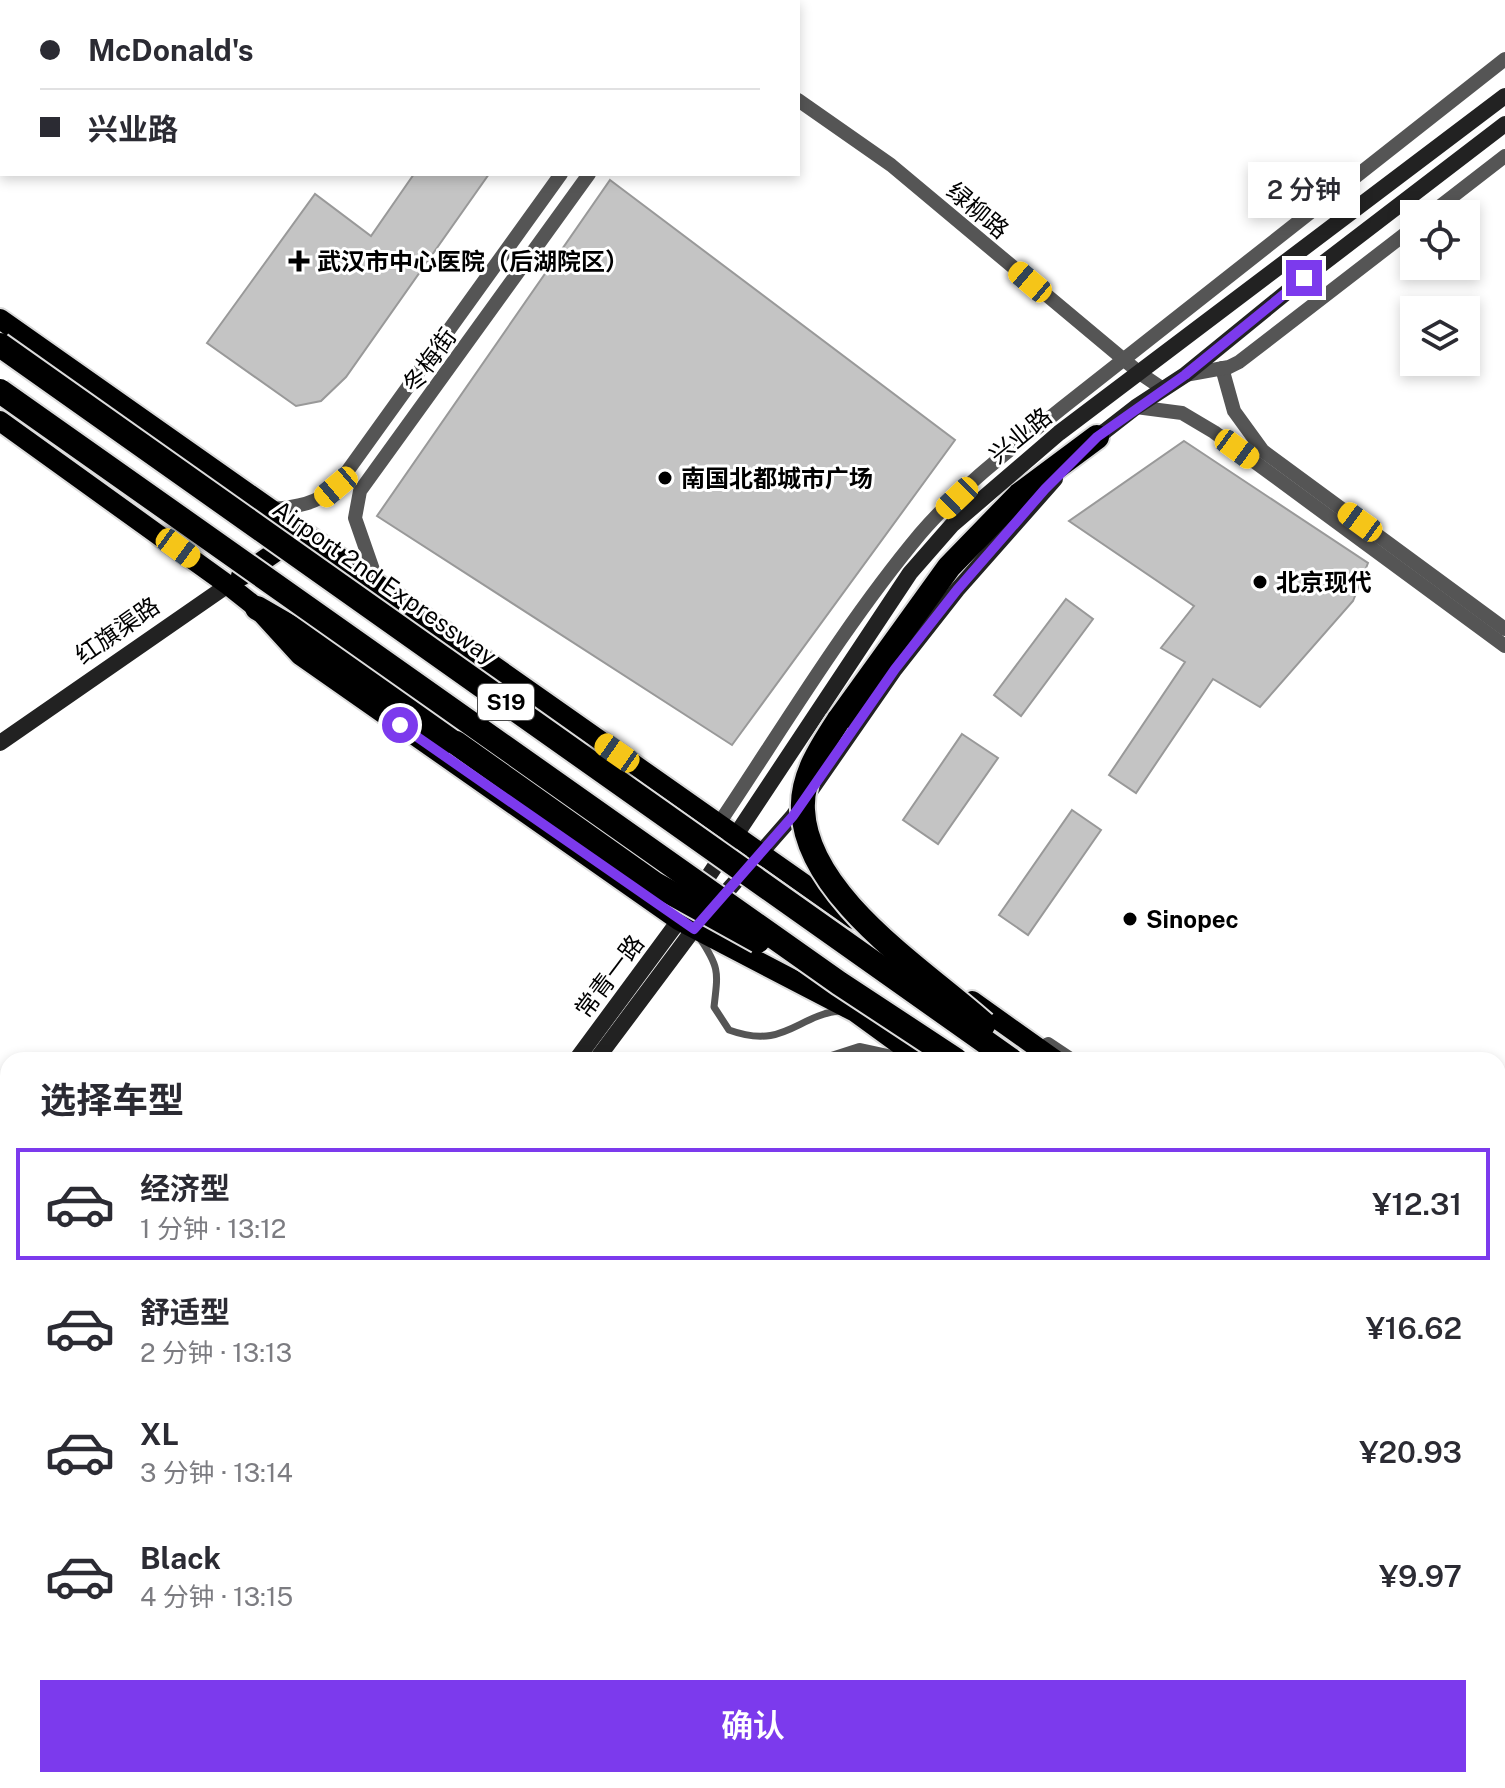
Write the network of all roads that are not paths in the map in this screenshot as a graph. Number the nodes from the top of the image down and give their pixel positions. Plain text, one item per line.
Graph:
1 (1505, 59) edge
2 (1505, 96) edge
3 (800, 101) edge
4 (1505, 124) edge
5 (1505, 156) edge
6 (560, 176) edge
7 (588, 176) edge
8 (1448, 200) edge
9 (1400, 238) edge
10 (0, 319) edge
11 (0, 345) edge
12 (1123, 359) junction
13 (1222, 368) junction
14 (1141, 374) junction
15 (1185, 375) junction
16 (1163, 389) junction
17 (0, 391) edge
18 (1136, 407) junction
19 (0, 421) edge
20 (1097, 437) junction
21 (271, 509) junction
22 (303, 532) junction
23 (378, 584) junction
24 (228, 585) junction
25 (257, 608) junction
26 (1505, 629) edge
27 (1505, 646) edge
28 (0, 743) edge
29 (726, 831) junction
30 (761, 854) junction
31 (687, 925) junction
32 (839, 983) junction
33 (855, 1012) junction
34 (1023, 1048) edge
35 (583, 1052) edge
36 (601, 1052) edge
37 (910, 1052) edge
38 (944, 1052) edge
39 (1000, 1052) edge
40 (1060, 1052) edge

1 - 12 street
2 - 14 main road, 兴业路
3 - 12 street, 绿柳路
4 - 15 main road
5 - 8 street
6 - 21 street, 冬梅街
7 - 23 street, 冬梅街
9 - 13 street
10 - 21 main road
11 - 39 highway, Airport 2nd Expressway / S19, bridge
12 - 14 street, 绿柳路
12 - 29 street
13 - 15 street
13 - 26 street
14 - 16 street, 绿柳路
14 - 29 main road, 兴业路
15 - 16 main road
16 - 18 main road
17 - 32 highway, S19, bridge
18 - 20 main road
18 - 27 street
19 - 24 main road
20 - 30 main road
20 - 34 highway, bridge
21 - 22 main road
22 - 23 main road
22 - 24 main road, 红旗渠路
23 - 29 main road
24 - 25 main road
24 - 28 main road, 红旗渠路
25 - 31 main road
25 - 32 highway, bridge
29 - 30 main road
29 - 31 main road, 兴业路
30 - 31 main road
30 - 34 main road
31 - 33 main road
31 - 33 lane
31 - 35 main road, 常青一路
31 - 36 main road, 常青一路
32 - 38 highway, S19, bridge
33 - 37 main road
34 - 40 street

